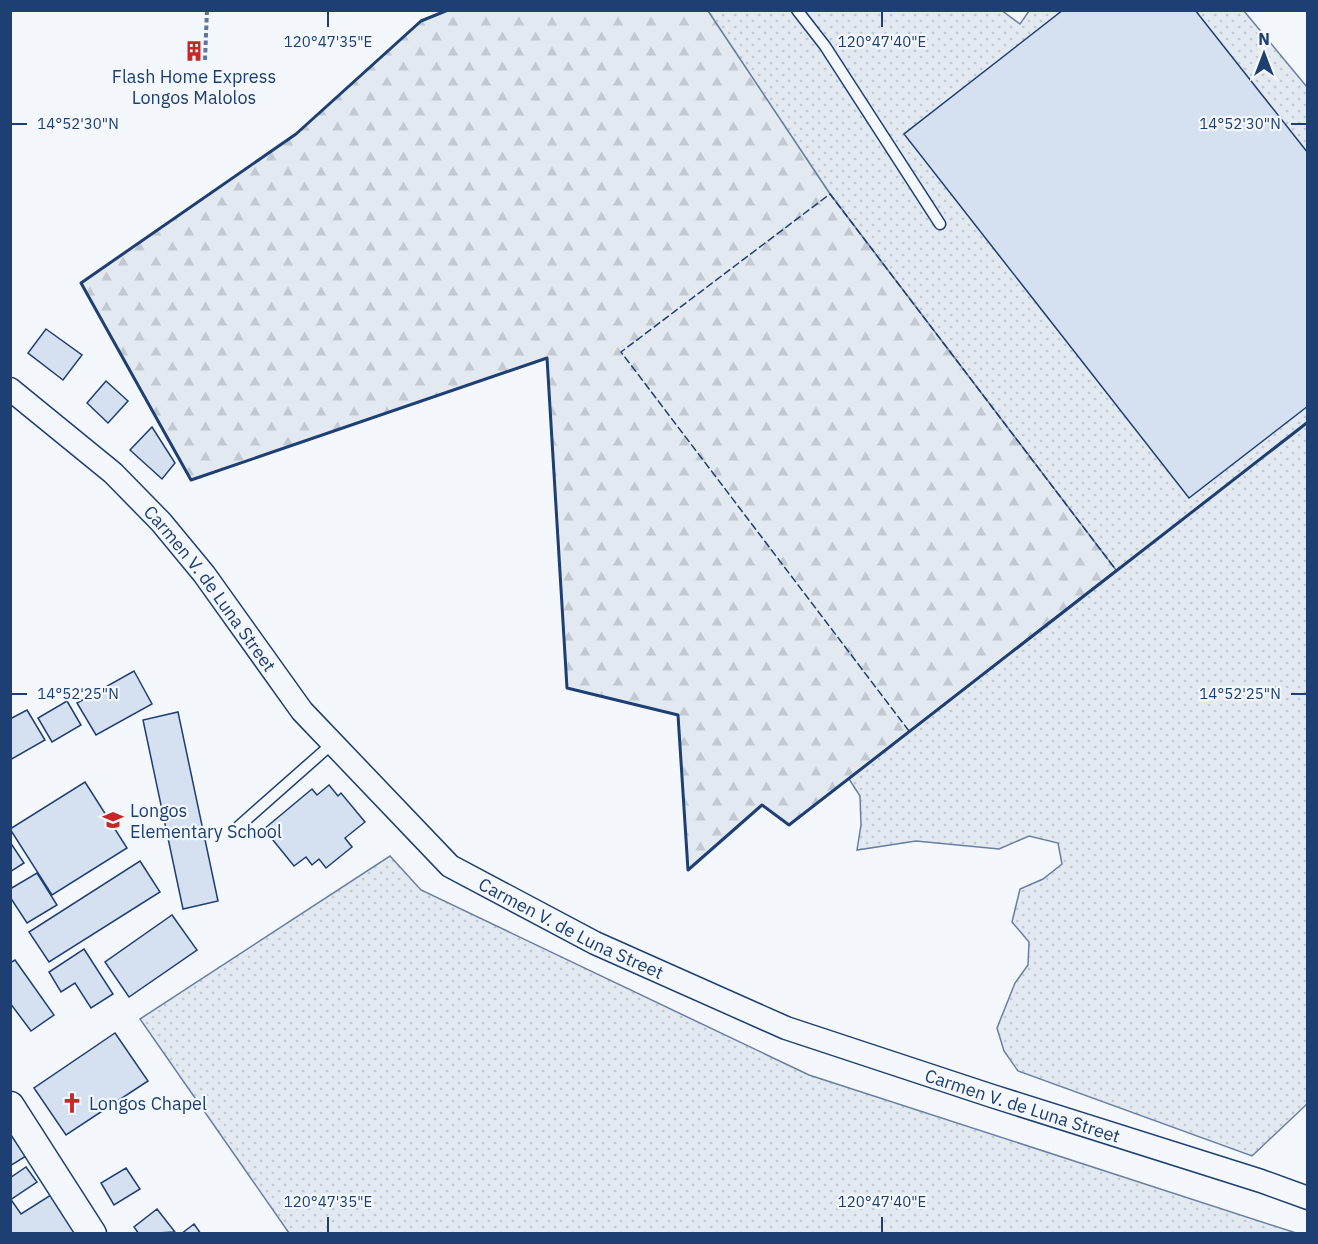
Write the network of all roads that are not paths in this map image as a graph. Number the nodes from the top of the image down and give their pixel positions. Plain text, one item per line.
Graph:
1 (796, 10) edge
2 (940, 224) dead end
3 (10, 389) edge
4 (333, 743) junction
5 (239, 826) dead end
6 (10, 1106) edge
7 (1308, 1198) edge
8 (92, 1233) edge

1 - 2 lane
3 - 4 street, Carmen V. de Luna Street
4 - 5 lane
4 - 7 street, Carmen V. de Luna Street
6 - 8 street

